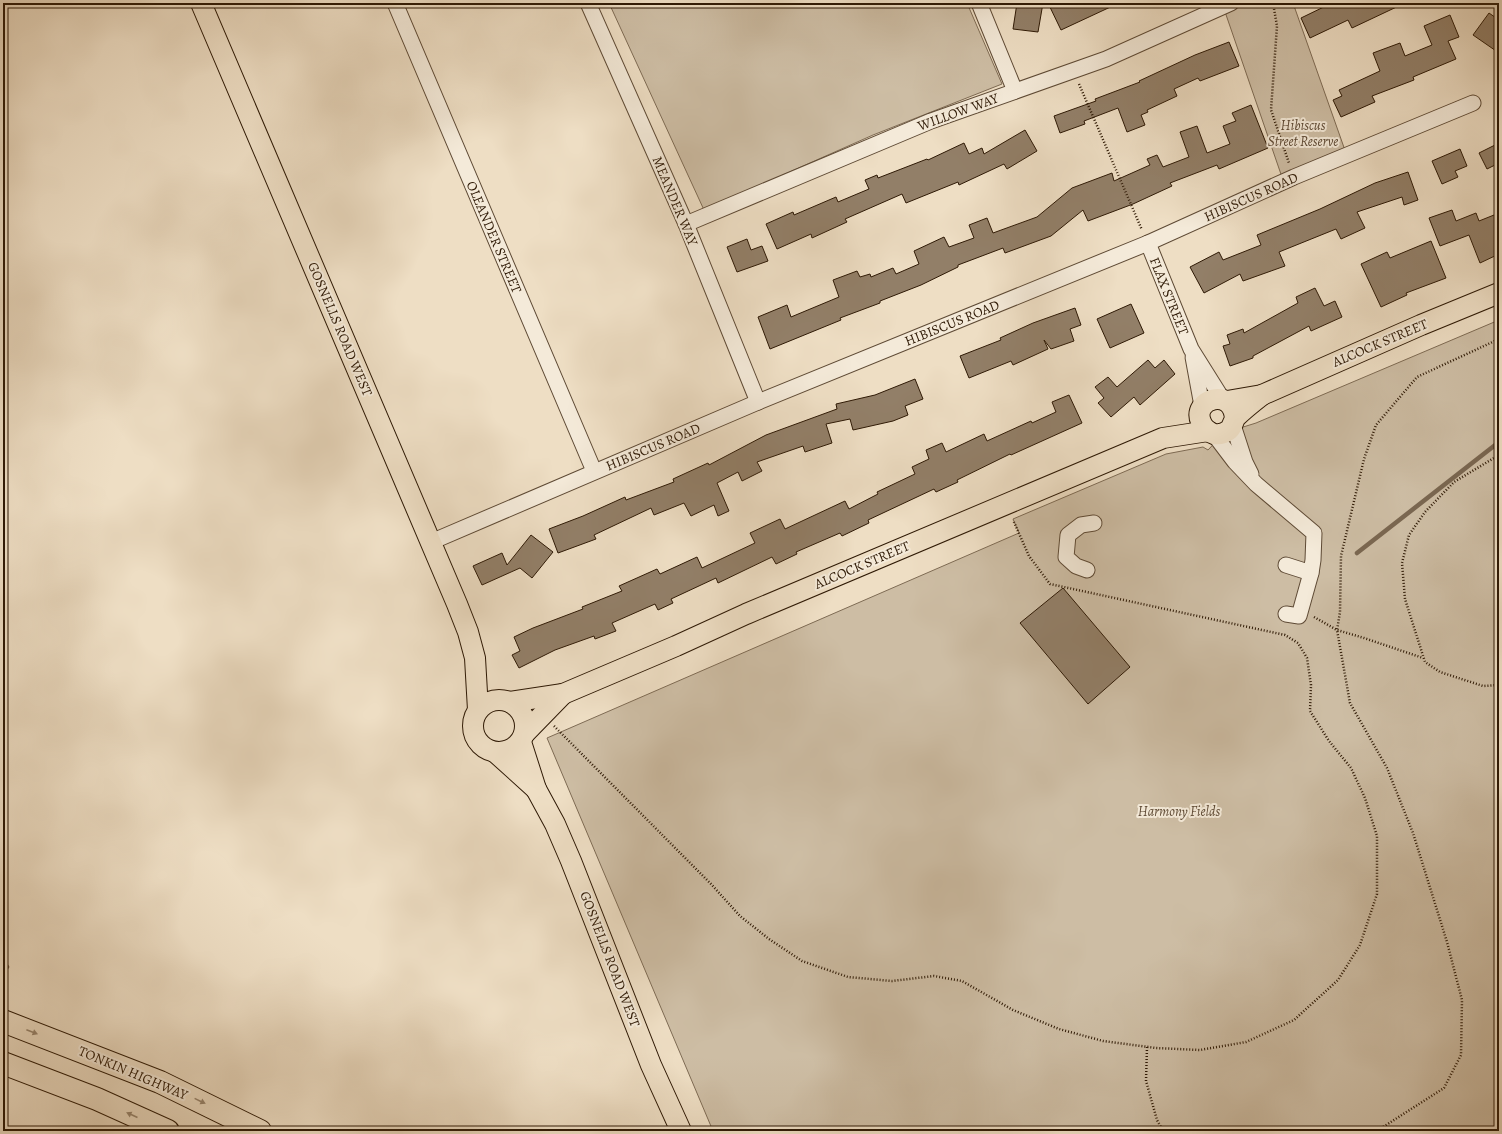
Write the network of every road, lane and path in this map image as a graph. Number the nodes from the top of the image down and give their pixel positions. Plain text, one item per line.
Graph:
1 (201, 3) edge
2 (394, 3) edge
3 (588, 3) edge
4 (979, 3) edge
5 (1231, 3) edge
6 (1273, 3) edge
7 (1073, 71) junction
8 (1015, 91) junction
9 (1472, 103) dead end
10 (1294, 177) junction
11 (686, 224) junction
12 (1148, 243) junction
13 (1499, 293) edge
14 (1499, 339) edge
15 (1191, 348) junction
16 (758, 402) junction
17 (1201, 409) junction
18 (1229, 411) junction
19 (1210, 432) junction
20 (1163, 438) junction
21 (1499, 456) edge
22 (594, 471) junction
23 (1256, 484) junction
24 (1013, 519) dead end
25 (1094, 524) dead end
26 (431, 542) junction
27 (1286, 565) dead end
28 (1087, 570) dead end
29 (1311, 573) junction
30 (1286, 614) dead end
31 (1313, 617) dead end
32 (1337, 630) junction
33 (475, 658) junction
34 (1424, 658) junction
35 (1499, 685) edge
36 (563, 694) junction
37 (508, 701) junction
38 (478, 710) junction
39 (551, 723) dead end
40 (523, 737) junction
41 (495, 752) junction
42 (536, 789) junction
43 (3, 1021) edge
44 (1147, 1047) junction
45 (3, 1063) edge
46 (168, 1131) edge
47 (260, 1131) edge
48 (681, 1131) edge
49 (1163, 1131) edge
50 (1372, 1131) edge

1 - 26 main road, GOSNELLS ROAD WEST
2 - 22 street, OLEANDER STREET
3 - 11 street, MEANDER WAY
4 - 8 street
5 - 7 street, WILLOW WAY
6 - 10 path
7 - 8 street, WILLOW WAY
7 - 12 path
8 - 11 street, WILLOW WAY
9 - 10 street, HIBISCUS ROAD
10 - 12 street, HIBISCUS ROAD
11 - 16 street, MEANDER WAY
12 - 15 street, FLAX STREET
12 - 16 street, HIBISCUS ROAD
13 - 18 main road, ALCOCK STREET
14 - 32 path
15 - 17 street, FLAX STREET
15 - 18 street, FLAX STREET
16 - 22 street, HIBISCUS ROAD
17 - 18 main road, ALCOCK STREET
17 - 19 main road
17 - 20 main road, ALCOCK STREET
18 - 19 main road, ALCOCK STREET
18 - 23 street, FLAX STREET
19 - 20 main road, ALCOCK STREET
19 - 23 street
20 - 36 main road, ALCOCK STREET
21 - 34 path
22 - 26 street, HIBISCUS ROAD
23 - 29 street
24 - 44 path
25 - 28 street
26 - 33 main road, GOSNELLS ROAD WEST
27 - 29 street
29 - 30 street
31 - 32 path
32 - 34 path
32 - 50 path
33 - 37 main road, GOSNELLS ROAD WEST
33 - 38 main road, GOSNELLS ROAD WEST
34 - 35 path
36 - 37 main road, ALCOCK STREET
36 - 40 main road, ALCOCK STREET
37 - 38 main road
37 - 40 main road, GOSNELLS ROAD WEST
38 - 41 main road, GOSNELLS ROAD WEST
39 - 44 path
40 - 41 main road
40 - 42 main road, GOSNELLS ROAD WEST
41 - 42 main road, GOSNELLS ROAD WEST
42 - 48 main road, GOSNELLS ROAD WEST
43 -> 47 highway, TONKIN HIGHWAY
44 - 49 path
46 -> 45 highway

